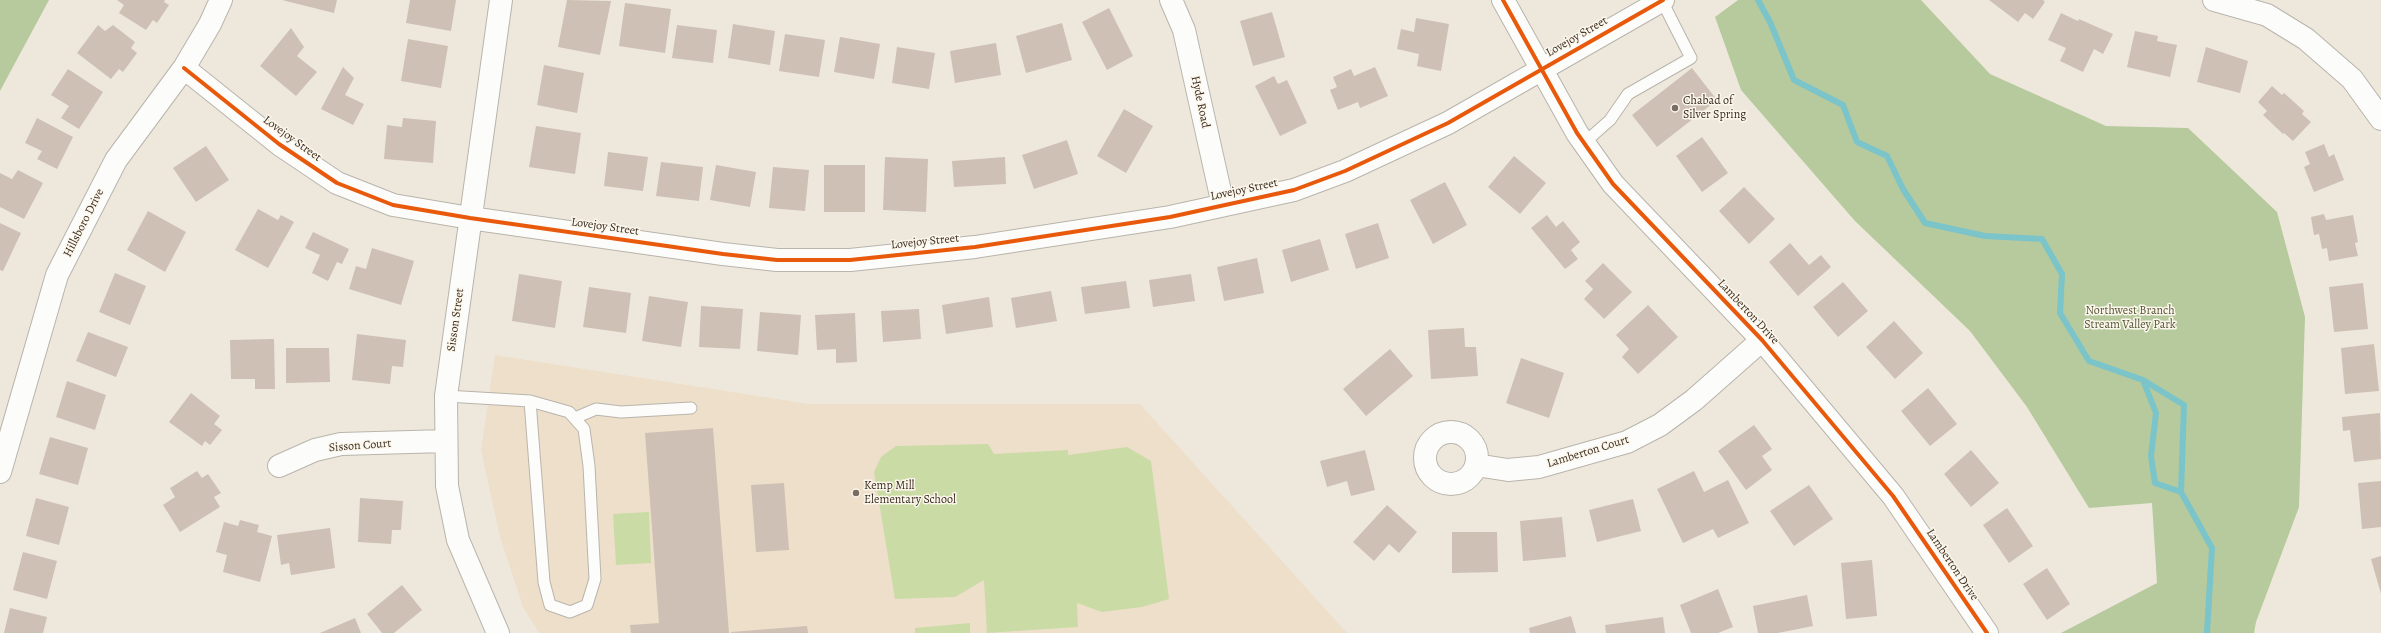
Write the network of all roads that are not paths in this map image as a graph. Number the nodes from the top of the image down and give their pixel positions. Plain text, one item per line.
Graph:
1 (221, 0) edge
2 (501, 0) edge
3 (1171, 0) edge
4 (1503, 0) edge
5 (2214, 0) edge
6 (1662, 1) edge
7 (184, 68) junction
8 (1540, 70) junction
9 (2381, 118) edge
10 (1584, 143) junction
11 (1222, 205) junction
12 (470, 218) junction
13 (1762, 340) junction
14 (446, 396) junction
15 (530, 402) junction
16 (691, 408) dead end
17 (575, 418) junction
18 (445, 441) junction
19 (1476, 465) dead end
20 (279, 466) dead end
21 (0, 472) edge
22 (498, 633) edge
23 (1987, 633) edge

1 - 7 street, Hillsboro Drive
2 - 12 street, Sisson Street
3 - 11 street, Hyde Road
4 - 8 street, Lamberton Drive
5 - 9 street
6 - 8 street, Lovejoy Street
6 - 10 lane
7 - 12 street, Lovejoy Street
7 - 21 street, Hillsboro Drive
8 - 10 street, Lamberton Drive
8 - 11 street, Lovejoy Street
10 - 13 street, Lamberton Drive
11 - 12 street, Lovejoy Street
12 - 14 street, Sisson Street
13 - 19 street, Lamberton Court
13 - 23 street, Lamberton Drive
14 - 15 lane
14 - 18 street, Sisson Street
15 - 17 lane
15 - 17 lane
16 - 17 lane
18 - 20 street, Sisson Court
18 - 22 street, Sisson Street

